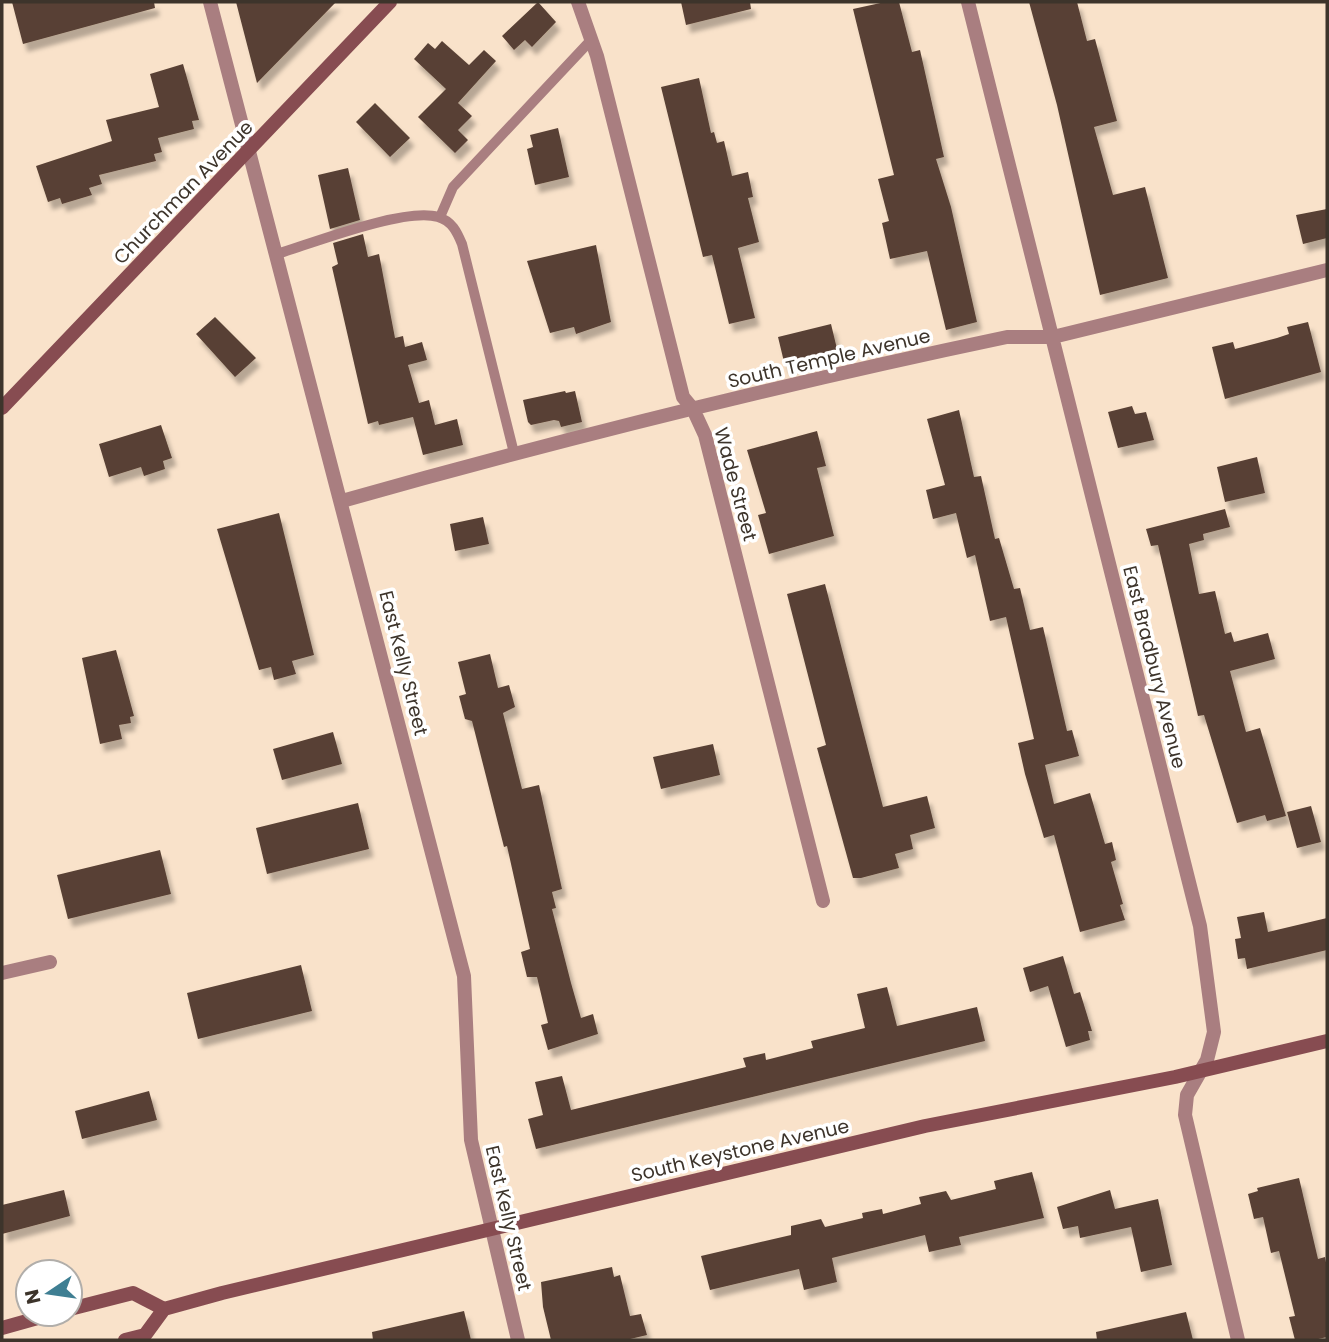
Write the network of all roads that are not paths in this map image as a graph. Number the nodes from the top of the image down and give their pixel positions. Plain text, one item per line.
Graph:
1 (210, 2) edge
2 (390, 2) edge
3 (578, 2) edge
4 (968, 2) edge
5 (592, 39) junction
6 (248, 152) junction
7 (440, 217) junction
8 (277, 254) junction
9 (1327, 270) edge
10 (1053, 337) junction
11 (2, 408) edge
12 (693, 409) junction
13 (514, 453) junction
14 (342, 501) junction
15 (823, 901) dead end
16 (50, 962) dead end
17 (2, 973) edge
18 (1327, 1041) edge
19 (1200, 1071) junction
20 (492, 1229) junction
21 (84, 1305) edge
22 (164, 1309) junction
23 (125, 1340) edge
24 (518, 1340) edge
25 (1238, 1340) edge

1 - 6 street, East Kelly Street
2 - 6 main road, Churchman Avenue
3 - 5 street, Wade Street
4 - 10 street, East Bradbury Avenue
5 - 7 lane
5 - 12 street, Wade Street
6 - 8 street, East Kelly Street
6 - 11 main road, Churchman Avenue
7 - 8 lane
7 - 13 lane
8 - 14 street, East Kelly Street
9 - 10 street, South Temple Avenue
10 - 12 street, South Temple Avenue
10 - 19 street, East Bradbury Avenue
12 - 13 street, South Temple Avenue
12 - 15 street, Wade Street
13 - 14 street, South Temple Avenue
14 - 20 street, East Kelly Street
16 - 17 street
18 - 19 main road, South Keystone Avenue
19 - 20 main road, South Keystone Avenue
19 - 25 street, East Bradbury Avenue
20 - 22 main road, South Keystone Avenue
20 - 24 street, East Kelly Street
21 - 22 main road
22 - 23 main road

